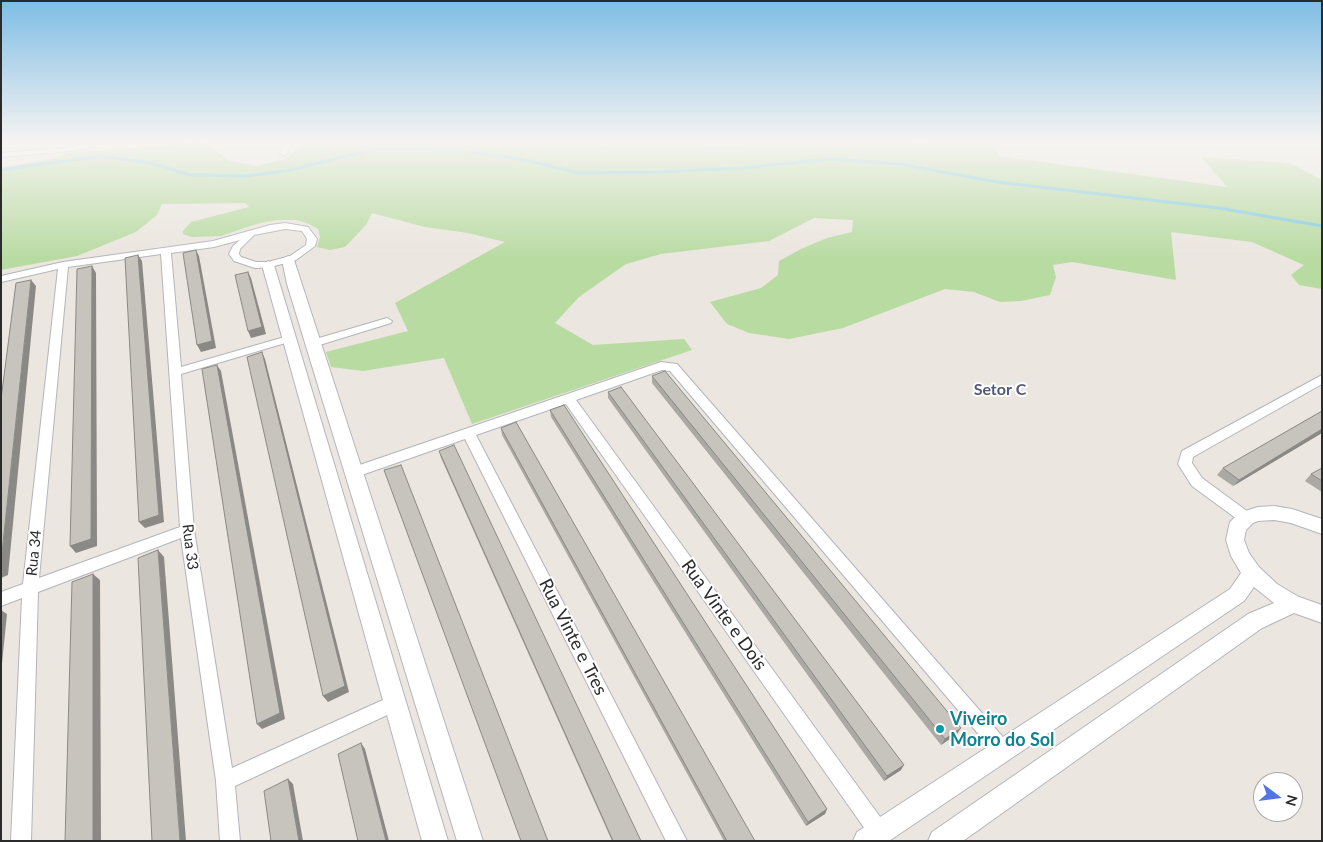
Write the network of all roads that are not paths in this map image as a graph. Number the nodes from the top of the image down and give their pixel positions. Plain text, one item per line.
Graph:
1 (250, 235) junction
2 (214, 244) junction
3 (236, 248) junction
4 (166, 251) junction
5 (288, 260) junction
6 (268, 265) junction
7 (63, 266) junction
8 (1, 279) edge
9 (387, 321) dead end
10 (288, 339) junction
11 (313, 343) junction
12 (176, 372) junction
13 (1322, 380) edge
14 (569, 399) junction
15 (468, 434) junction
16 (354, 473) junction
17 (1246, 518) junction
18 (1321, 526) edge
19 (188, 530) junction
20 (1252, 573) junction
21 (30, 589) junction
22 (1, 599) edge
23 (1293, 604) junction
24 (1322, 614) edge
25 (394, 703) junction
26 (1003, 750) junction
27 (225, 781) junction
28 (872, 836) edge
29 (21, 841) edge
30 (230, 841) edge
31 (435, 841) edge
32 (470, 841) edge
33 (677, 841) edge
34 (941, 841) edge

1 - 2 street
1 - 3 street
1 - 5 street
2 - 3 street
2 - 4 street
3 - 6 street
4 - 7 street
4 - 12 street, Rua 33
5 - 6 street
5 - 11 street
6 - 10 street
7 - 8 street
7 - 21 street, Rua 34
9 - 11 street
10 - 12 street
10 - 25 street
11 - 16 street
12 - 19 street, Rua 33
13 - 17 street
14 - 15 street
14 - 26 street
14 - 28 street, Rua Vinte e Dois
15 - 16 street
15 - 33 street, Rua Vinte e Tres
16 - 32 street
17 - 18 street
17 - 20 street
19 - 21 street
19 - 27 street, Rua 33
20 - 23 street
20 - 26 street
21 - 22 street
21 - 29 street, Rua 34
23 - 24 street
23 - 34 street
25 - 27 street
25 - 31 street
26 - 28 street
27 - 30 street, Rua 33

